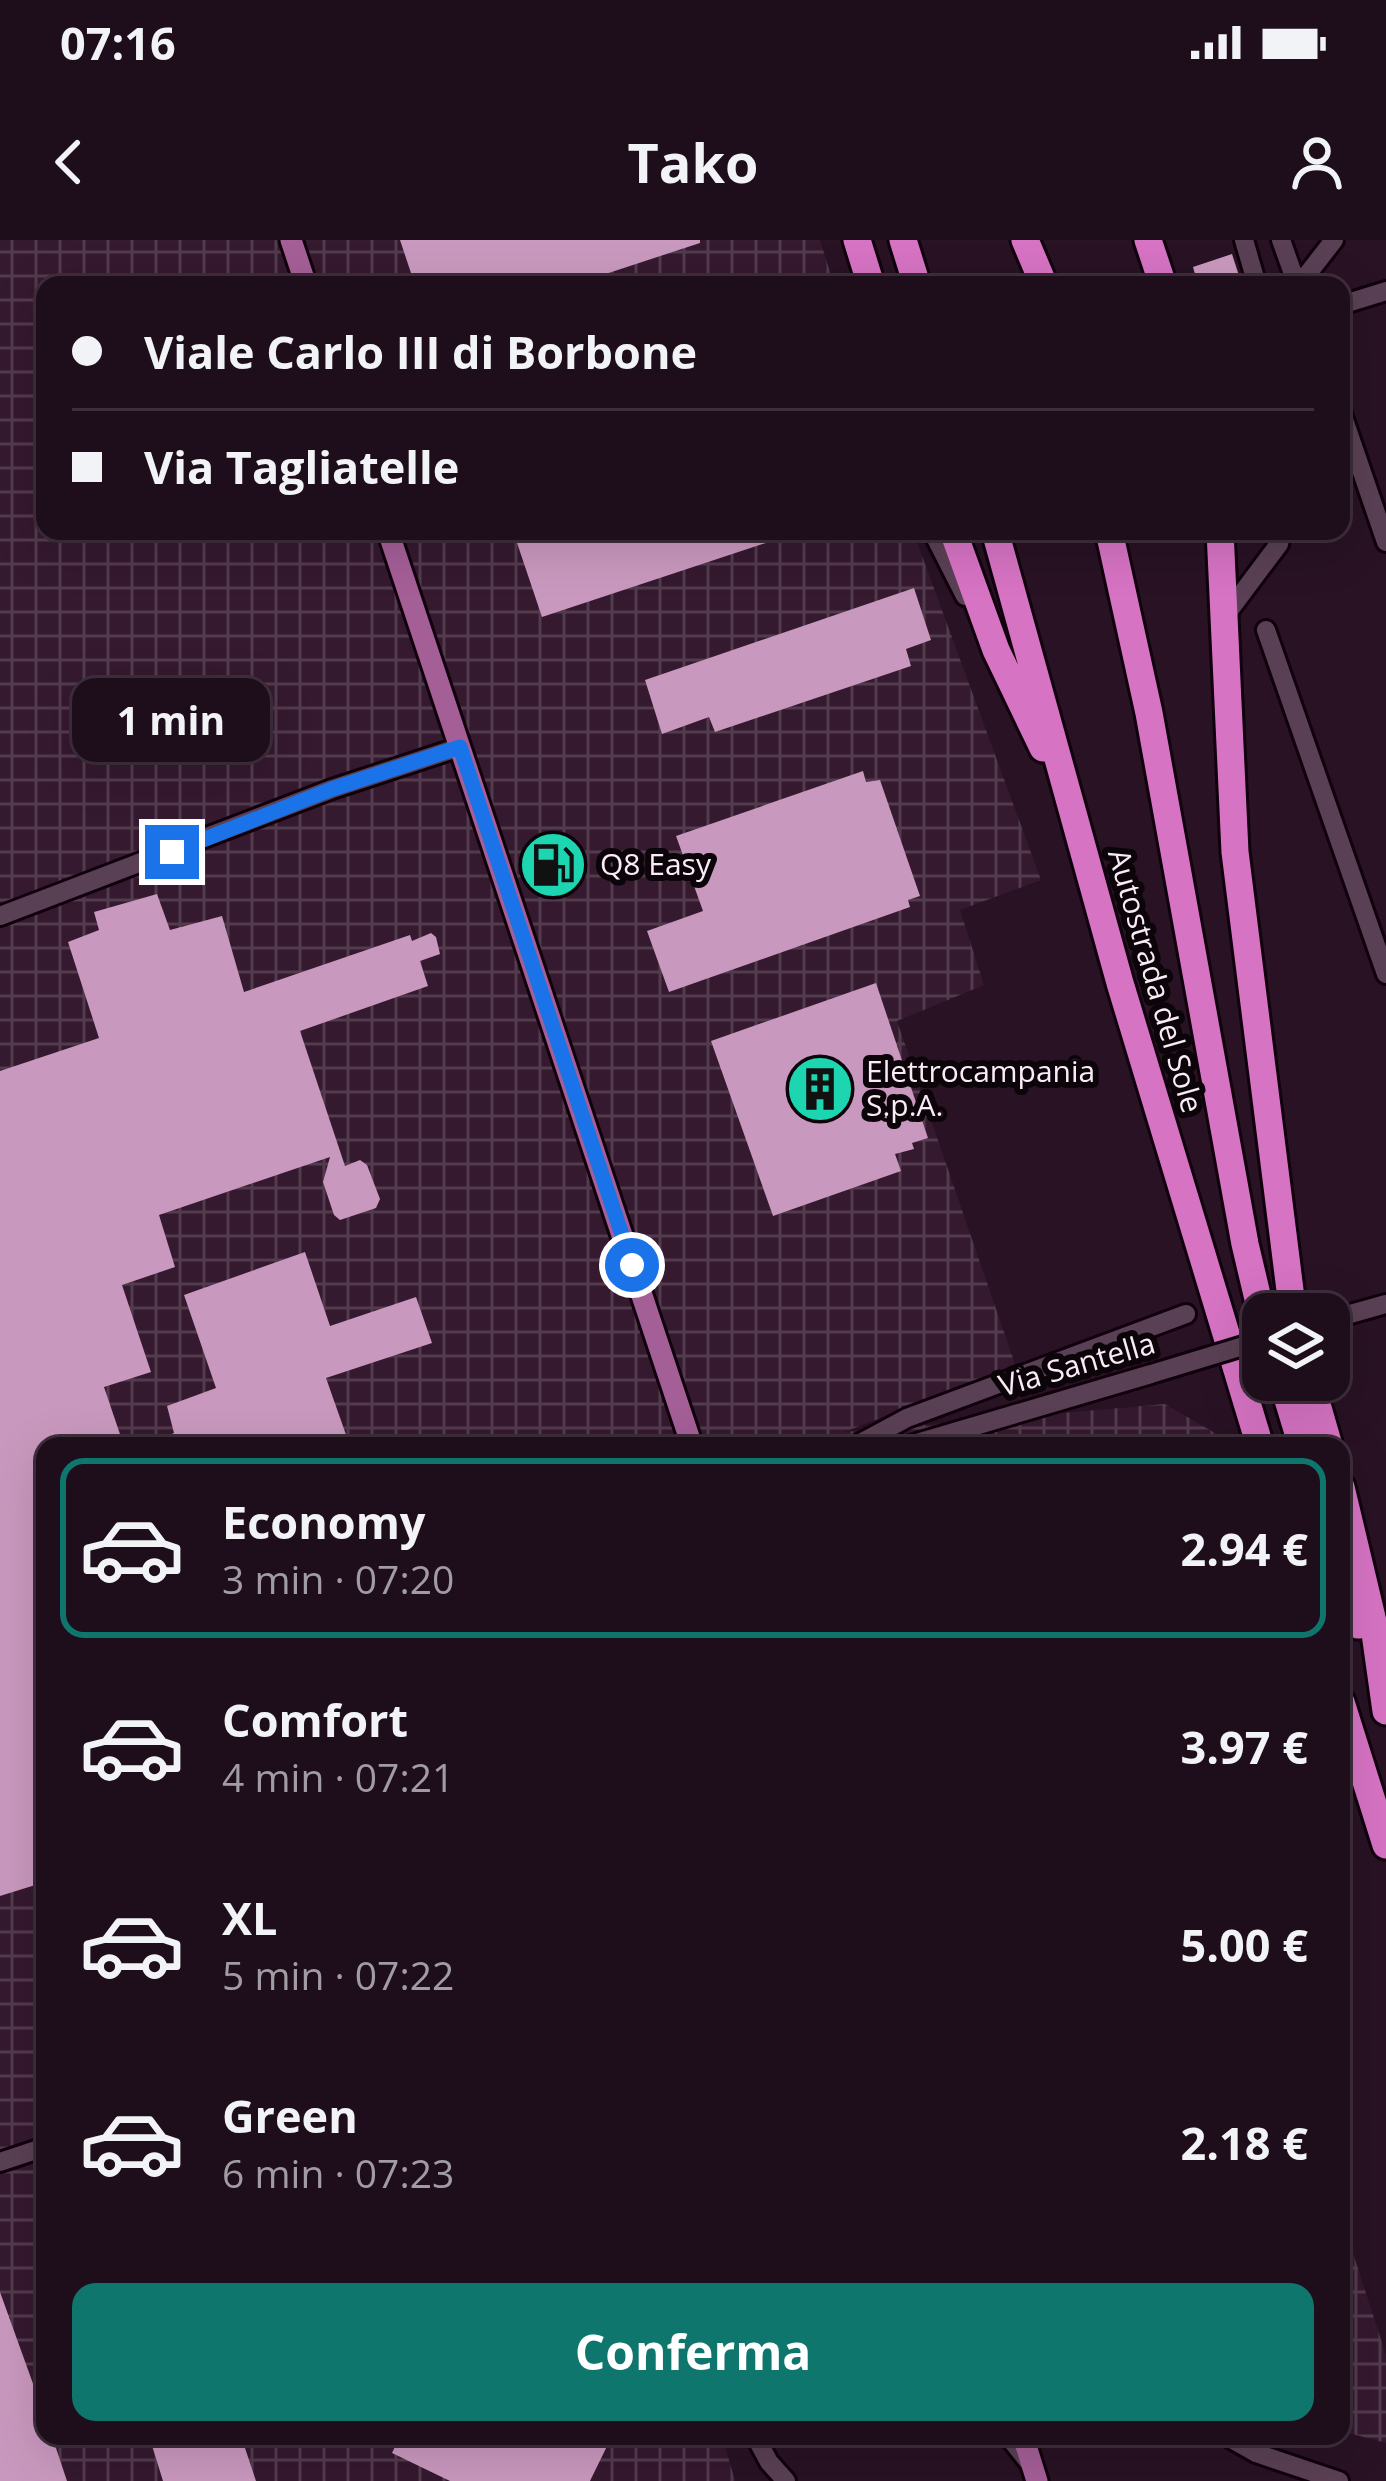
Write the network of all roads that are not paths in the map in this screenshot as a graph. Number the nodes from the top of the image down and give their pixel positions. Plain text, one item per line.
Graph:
1 (291, 240) edge
2 (856, 240) edge
3 (903, 240) edge
4 (1025, 240) edge
5 (1148, 240) edge
6 (1244, 240) edge
7 (1281, 240) edge
8 (1334, 240) edge
9 (303, 276) edge
10 (860, 276) edge
11 (868, 276) edge
12 (914, 276) edge
13 (1040, 276) edge
14 (1160, 276) edge
15 (1254, 276) edge
16 (1295, 276) edge
17 (1305, 276) edge
18 (1386, 291) edge
19 (1350, 302) edge
20 (1350, 437) edge
21 (391, 540) edge
22 (937, 540) edge
23 (955, 540) edge
24 (997, 540) edge
25 (1111, 540) edge
26 (1221, 540) edge
27 (1280, 540) edge
28 (1386, 542) edge
29 (1225, 616) junction
30 (1266, 630) dead end
31 (995, 650) junction
32 (460, 747) junction
33 (1069, 802) junction
34 (0, 916) edge
35 (1386, 974) edge
36 (1257, 1293) edge
37 (1290, 1293) edge
38 (1386, 1304) edge
39 (1186, 1314) dead end
40 (1350, 1314) edge
41 (1242, 1346) edge
42 (1288, 1401) edge
43 (1316, 1401) edge
44 (689, 1437) edge
45 (872, 1437) edge
46 (938, 1437) edge
47 (1257, 1437) edge
48 (1299, 1437) edge
49 (1326, 1437) edge
50 (1350, 1525) edge
51 (1350, 1599) edge
52 (1386, 1713) edge
53 (1350, 1731) edge
54 (1386, 1845) edge
55 (36, 2150) edge
56 (0, 2162) edge
57 (760, 2445) edge
58 (1014, 2445) edge
59 (1025, 2445) edge
60 (1242, 2445) edge
61 (1035, 2474) edge
62 (786, 2481) edge
63 (1339, 2481) edge

1 - 9 main road
2 - 10 street
2 - 11 highway
3 - 12 highway
4 - 13 highway
5 - 14 highway
6 - 15 street
7 - 16 street
8 - 17 street
18 - 19 street
20 - 28 street
21 - 32 main road
22 - 31 street
23 - 31 highway
24 - 33 highway, Autostrada del Sole
25 - 36 highway, Autostrada del Sole
26 - 29 highway
27 - 29 street
29 - 37 highway
30 - 35 street
31 - 33 highway
32 - 34 street
32 - 44 main road
33 - 47 highway, Autostrada del Sole
38 - 40 street
39 - 45 street
41 - 46 street, Via Santella, bridge
42 - 48 highway
43 - 49 highway
50 - 52 highway
51 - 52 highway
53 - 54 highway
55 - 56 street
57 - 62 street
58 - 61 street
59 - 61 main road
60 - 63 street

